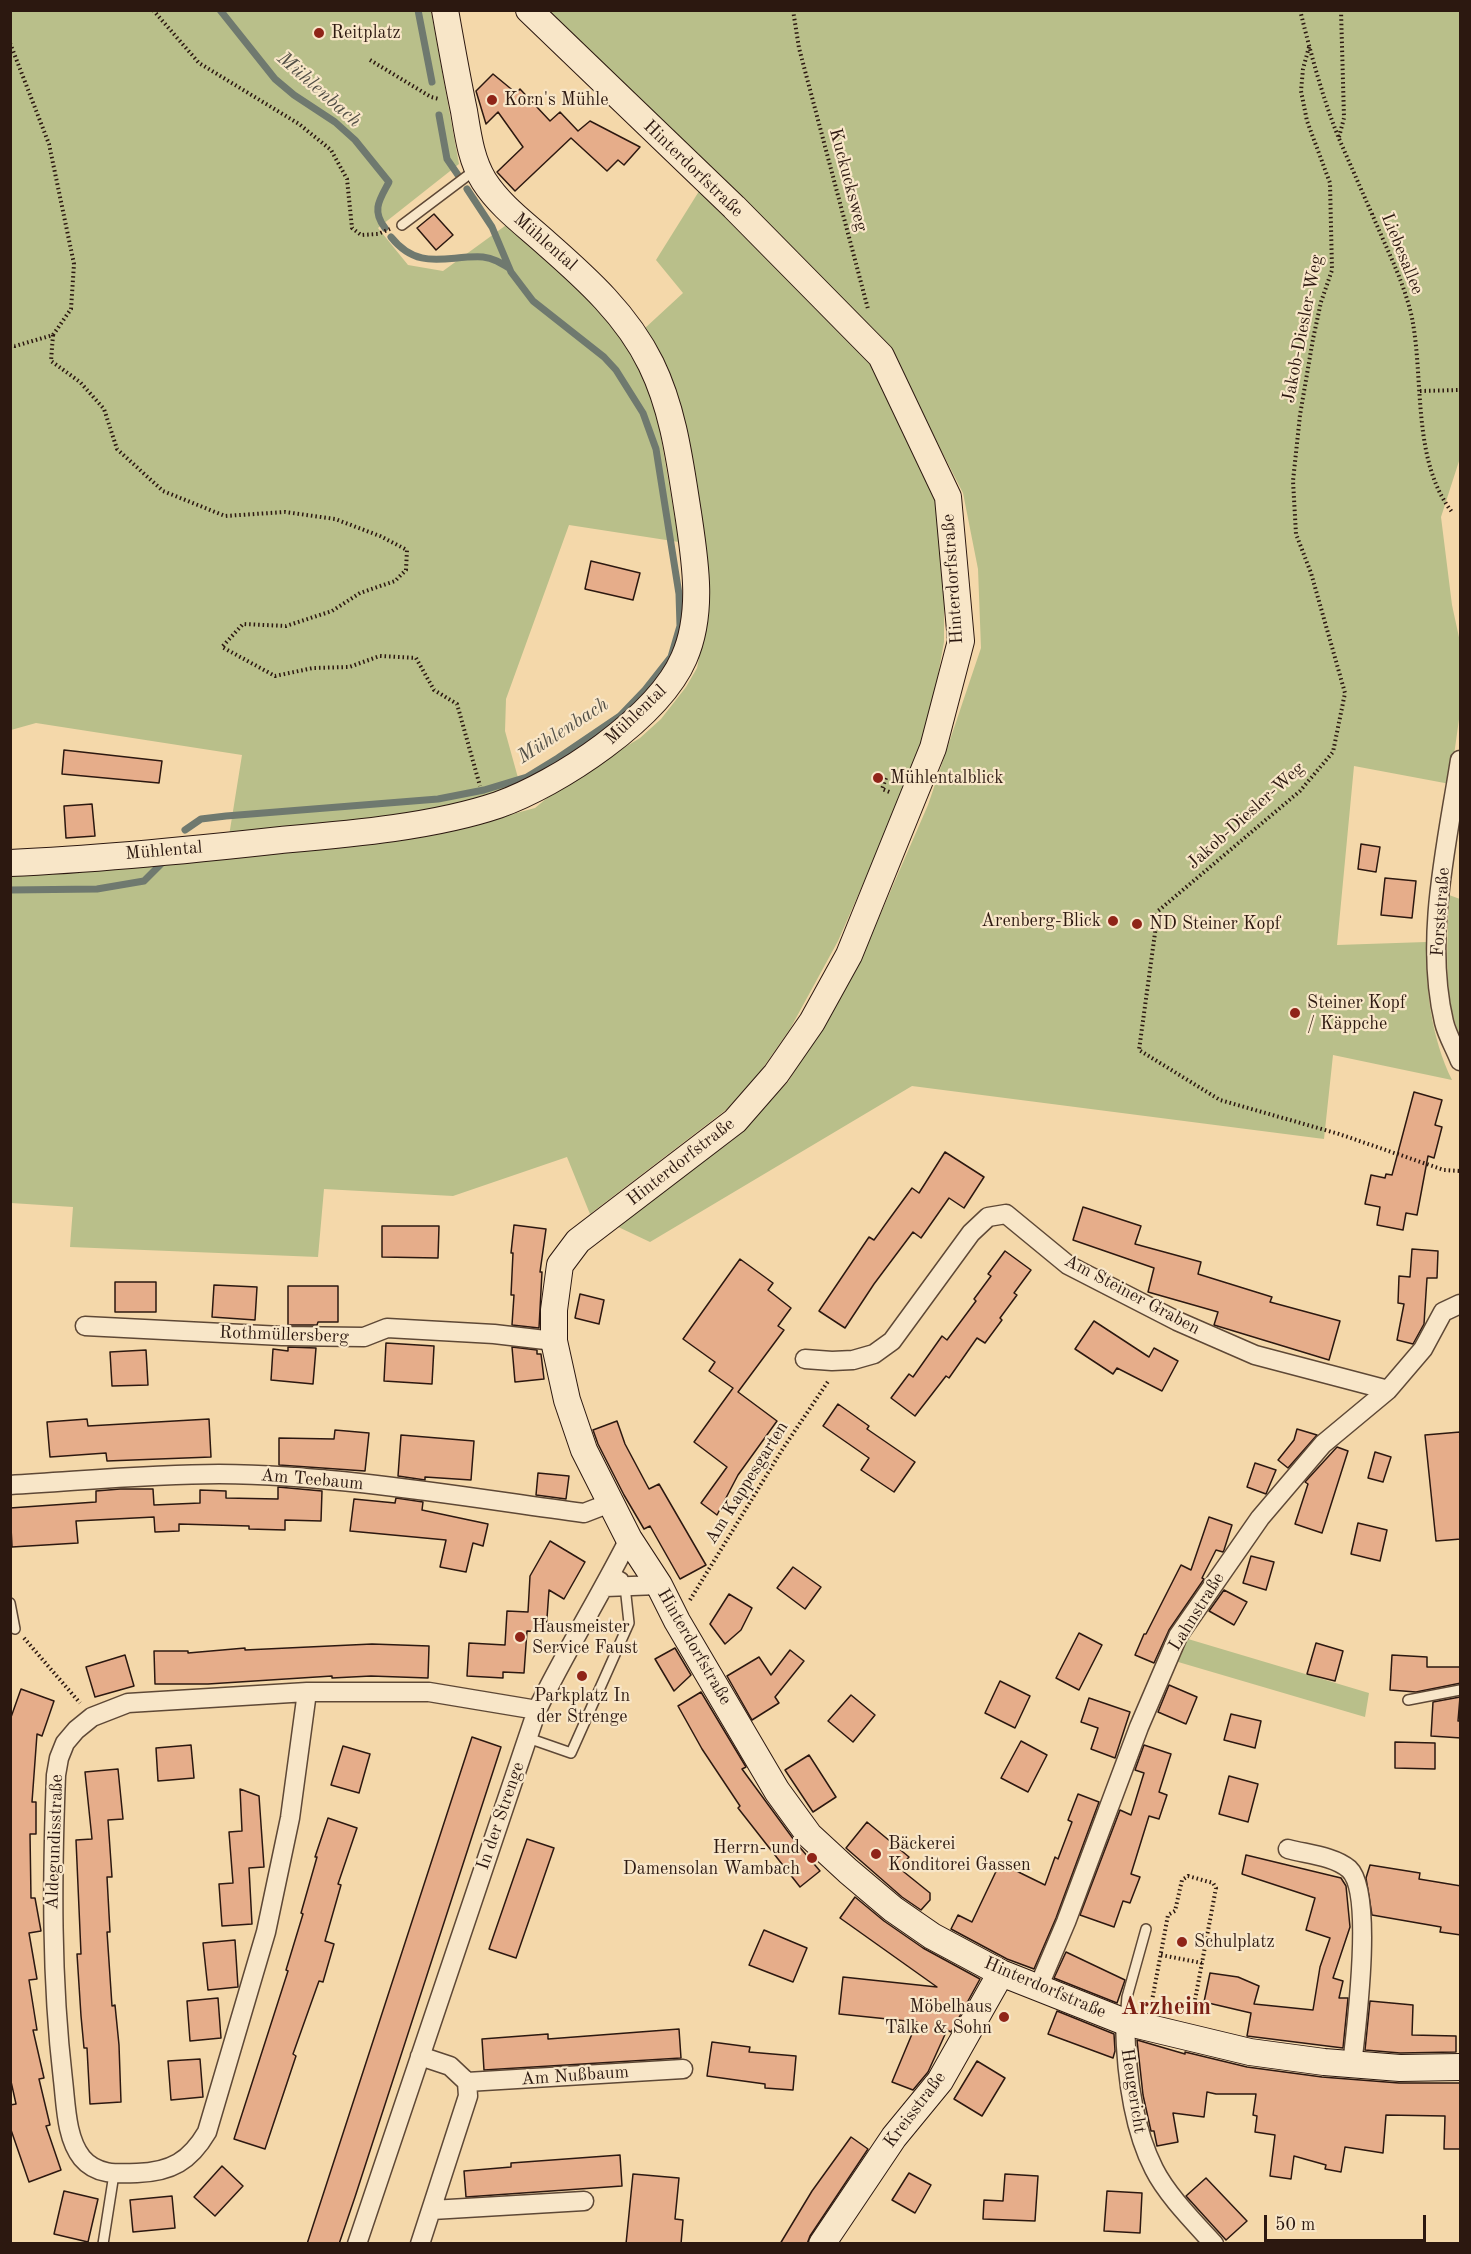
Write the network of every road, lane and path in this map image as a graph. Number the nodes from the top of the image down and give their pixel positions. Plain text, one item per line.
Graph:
1 (153, 10) edge
2 (445, 10) edge
3 (529, 10) edge
4 (793, 10) edge
5 (1300, 10) edge
6 (1341, 10) edge
7 (10, 43) edge
8 (1309, 47) junction
9 (370, 60) dead end
10 (461, 97) junction
11 (1339, 138) junction
12 (477, 169) junction
13 (402, 225) joint
14 (869, 310) dead end
15 (53, 335) junction
16 (10, 345) edge
17 (1461, 390) edge
18 (1420, 391) junction
19 (1452, 512) dead end
20 (1461, 760) edge
21 (886, 778) dead end
22 (478, 781) dead end
23 (893, 794) dead end
24 (1458, 797) edge
25 (10, 863) edge
26 (1461, 1061) edge
27 (1461, 1172) edge
28 (1460, 1302) edge
29 (1461, 1310) edge
30 (85, 1326) dead end
31 (554, 1341) junction
32 (805, 1359) dead end
33 (842, 1360) junction
34 (1388, 1390) junction
35 (10, 1485) edge
36 (610, 1503) junction
37 (629, 1539) junction
38 (613, 1583) junction
39 (659, 1585) junction
40 (10, 1603) edge
41 (677, 1621) junction
42 (15, 1629) joint
43 (1461, 1690) edge
44 (307, 1692) junction
45 (1408, 1700) dead end
46 (537, 1710) junction
47 (92, 1717) junction
48 (528, 1738) junction
49 (1288, 1849) dead end
50 (1146, 1929) dead end
51 (1161, 1955) junction
52 (1202, 1963) junction
53 (1001, 1973) junction
54 (1038, 1988) junction
55 (1136, 2024) junction
56 (1188, 2036) junction
57 (420, 2056) junction
58 (1352, 2065) junction
59 (1461, 2067) edge
60 (683, 2069) dead end
61 (467, 2082) junction
62 (114, 2174) junction
63 (584, 2201) dead end
64 (432, 2210) junction
65 (103, 2244) edge
66 (357, 2244) edge
67 (420, 2244) edge
68 (822, 2244) edge
69 (1214, 2244) edge

1 - 13 path
2 - 10 street, Mühlental
3 - 31 street, Hinterdorfstraße
4 - 14 path, Kuckucksweg
5 - 8 path, Liebesallee
6 - 11 path
7 - 15 path
8 - 11 path, Liebesallee
8 - 27 path, Jakob-Diesler-Weg
9 - 10 path
10 - 12 street, Mühlental
11 - 18 path, Liebesallee
12 - 13 lane
12 - 25 street, Mühlental
15 - 16 path
15 - 22 path
17 - 18 path
18 - 19 path, Liebesallee
20 - 24 street, Forststraße
21 - 23 path
24 - 26 street, Forststraße
28 - 29 street
28 - 34 street, Lahnstraße
30 - 31 street, Rothmüllersberg
31 - 36 street, Hinterdorfstraße
32 - 33 street, Am Steiner Graben
33 - 34 street, Am Steiner Graben
33 - 41 path, Am Kappesgarten
34 - 54 street, Lahnstraße
35 - 36 street, Am Teebaum
36 - 37 street, Hinterdorfstraße
37 - 38 street, In der Strenge
37 - 39 street, Hinterdorfstraße
38 - 39 street
38 - 46 street, In der Strenge
38 - 48 lane
39 - 41 street, Hinterdorfstraße
40 - 42 lane
41 - 53 street, Hinterdorfstraße
42 - 47 path
43 - 45 lane
44 - 46 street, Aldegundisstraße
44 - 47 street, Aldegundisstraße
44 - 62 street, Aldegundisstraße
46 - 48 street, In der Strenge
47 - 62 street, Aldegundisstraße
48 - 57 street, In der Strenge
49 - 58 street
50 - 55 lane
51 - 52 path
51 - 52 path
51 - 55 path
52 - 56 path
53 - 54 street, Hinterdorfstraße
53 - 68 street, Kreisstraße
54 - 55 street, Hinterdorfstraße
55 - 56 street, Hinterdorfstraße
55 - 69 street, Heugericht
56 - 58 street, Hinterdorfstraße
57 - 61 street
57 - 66 street, In der Strenge
58 - 59 street, Hinterdorfstraße
60 - 61 street, Am Nußbaum
61 - 64 street
62 - 65 lane
63 - 64 street
64 - 67 street

